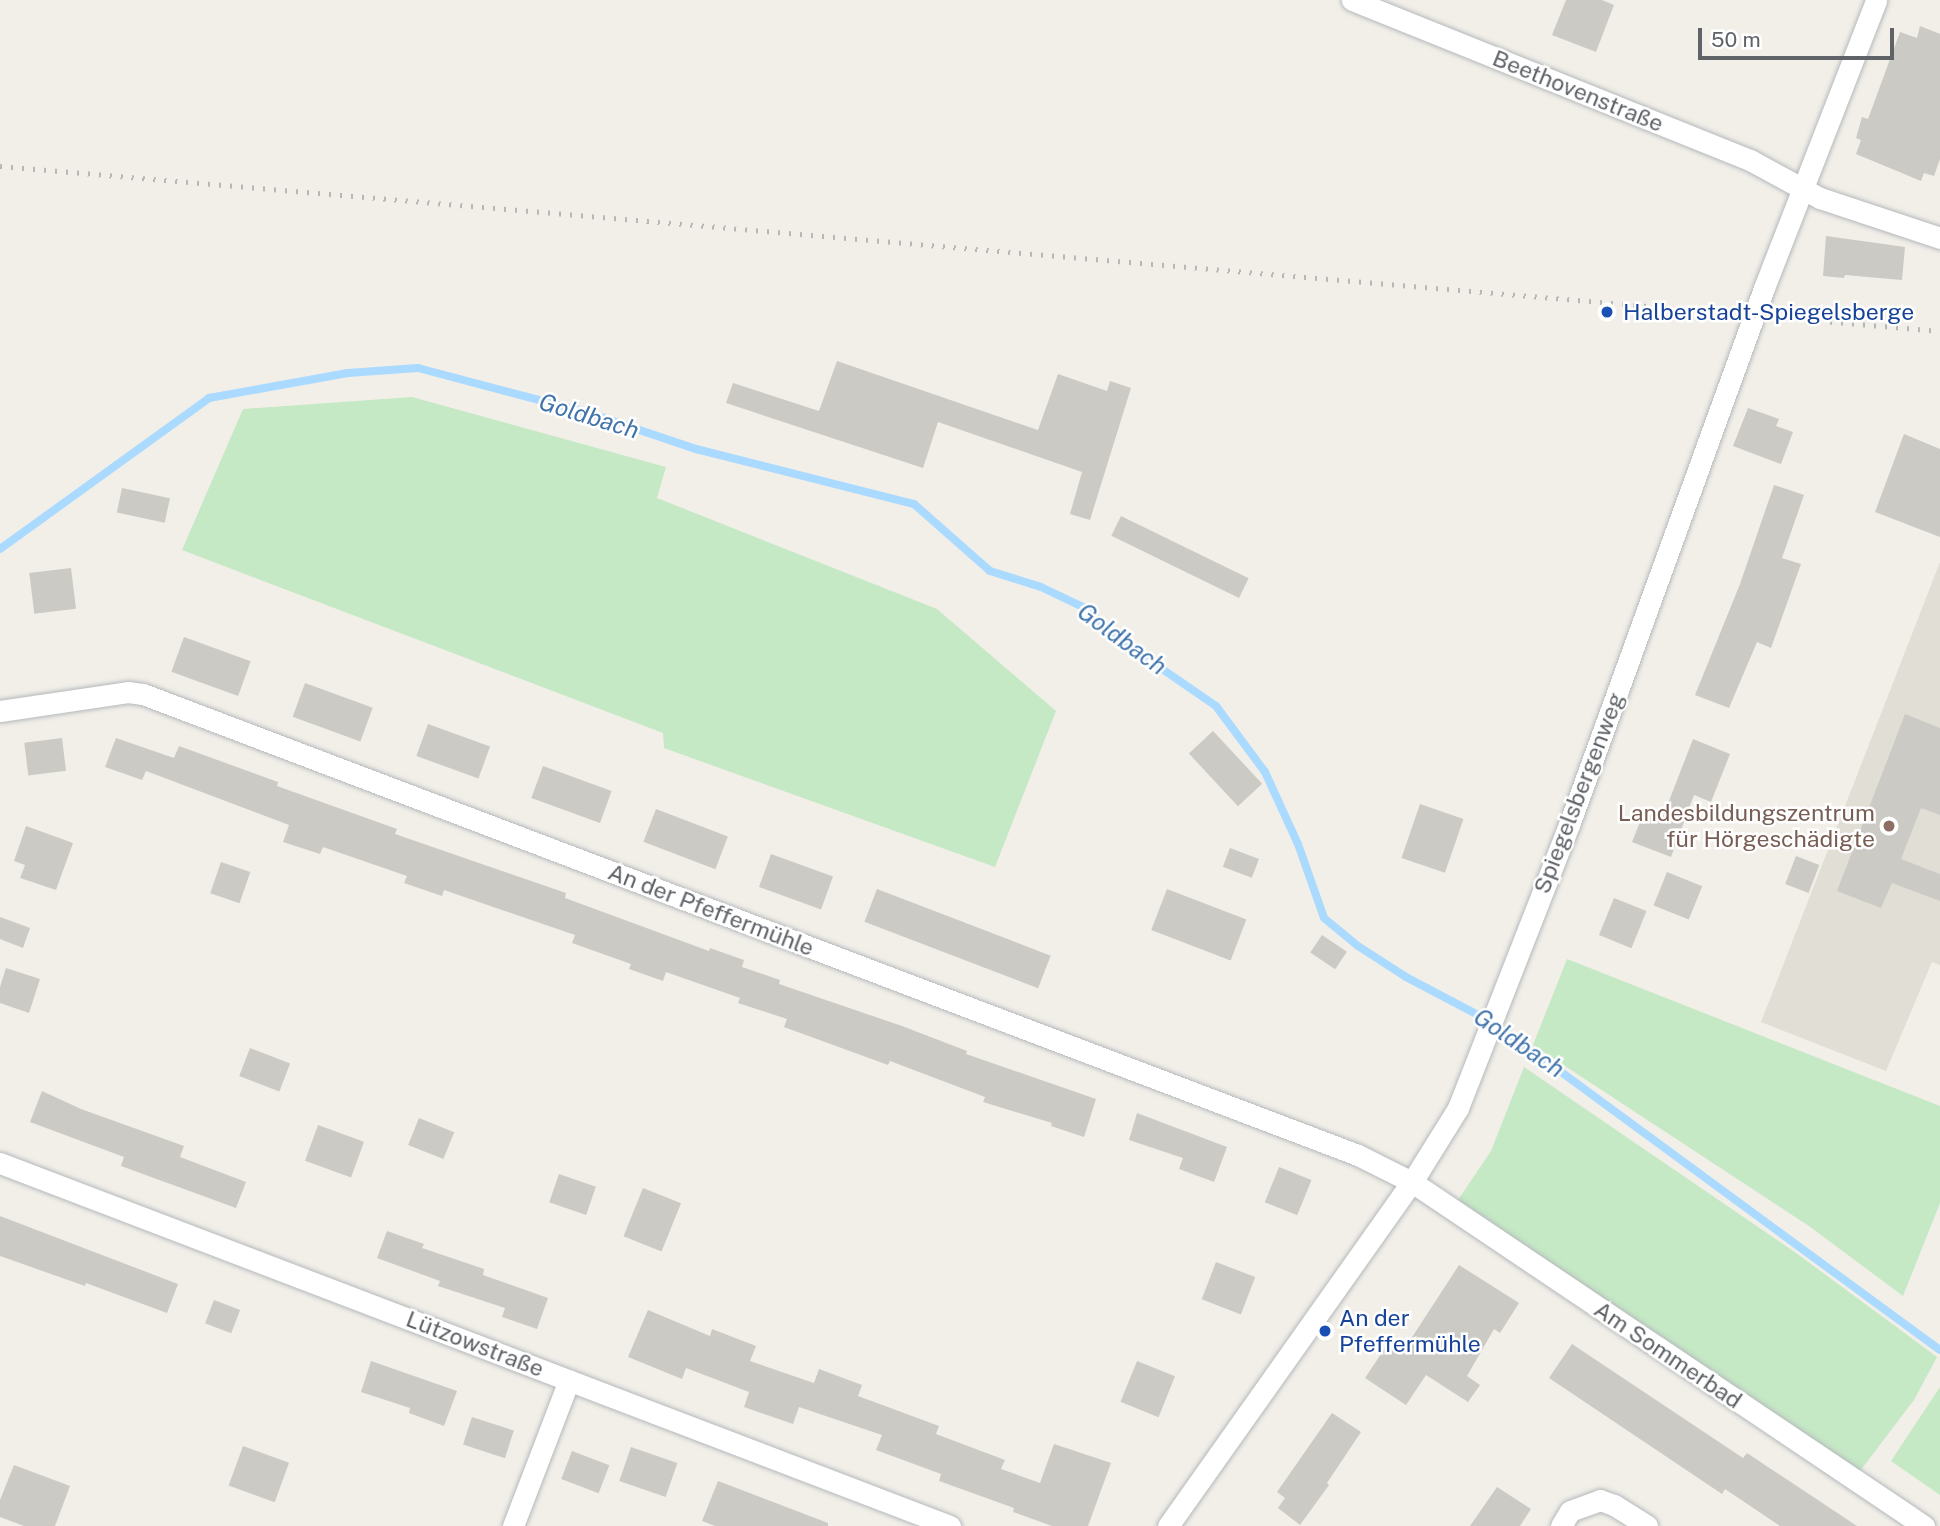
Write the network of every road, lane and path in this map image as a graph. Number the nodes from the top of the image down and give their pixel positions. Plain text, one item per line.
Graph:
1 (1352, 0) edge
2 (1876, 0) edge
3 (1803, 188) junction
4 (1940, 238) edge
5 (0, 711) edge
6 (0, 1163) edge
7 (1412, 1182) junction
8 (569, 1380) junction
9 (513, 1526) edge
10 (950, 1526) edge
11 (1168, 1526) edge
12 (1561, 1526) edge
13 (1647, 1526) edge
14 (1924, 1526) edge

1 - 3 street, Beethovenstraße
2 - 3 street, Spiegelsbergenweg
3 - 4 street, Beethovenstraße
3 - 7 street, Spiegelsbergenweg
5 - 7 street, An der Pfeffermühle
6 - 8 street, Lützowstraße
7 - 11 street, Spiegelsbergenweg
7 - 14 street, Am Sommerbad
8 - 9 street
8 - 10 street, Lützowstraße
12 - 13 street

